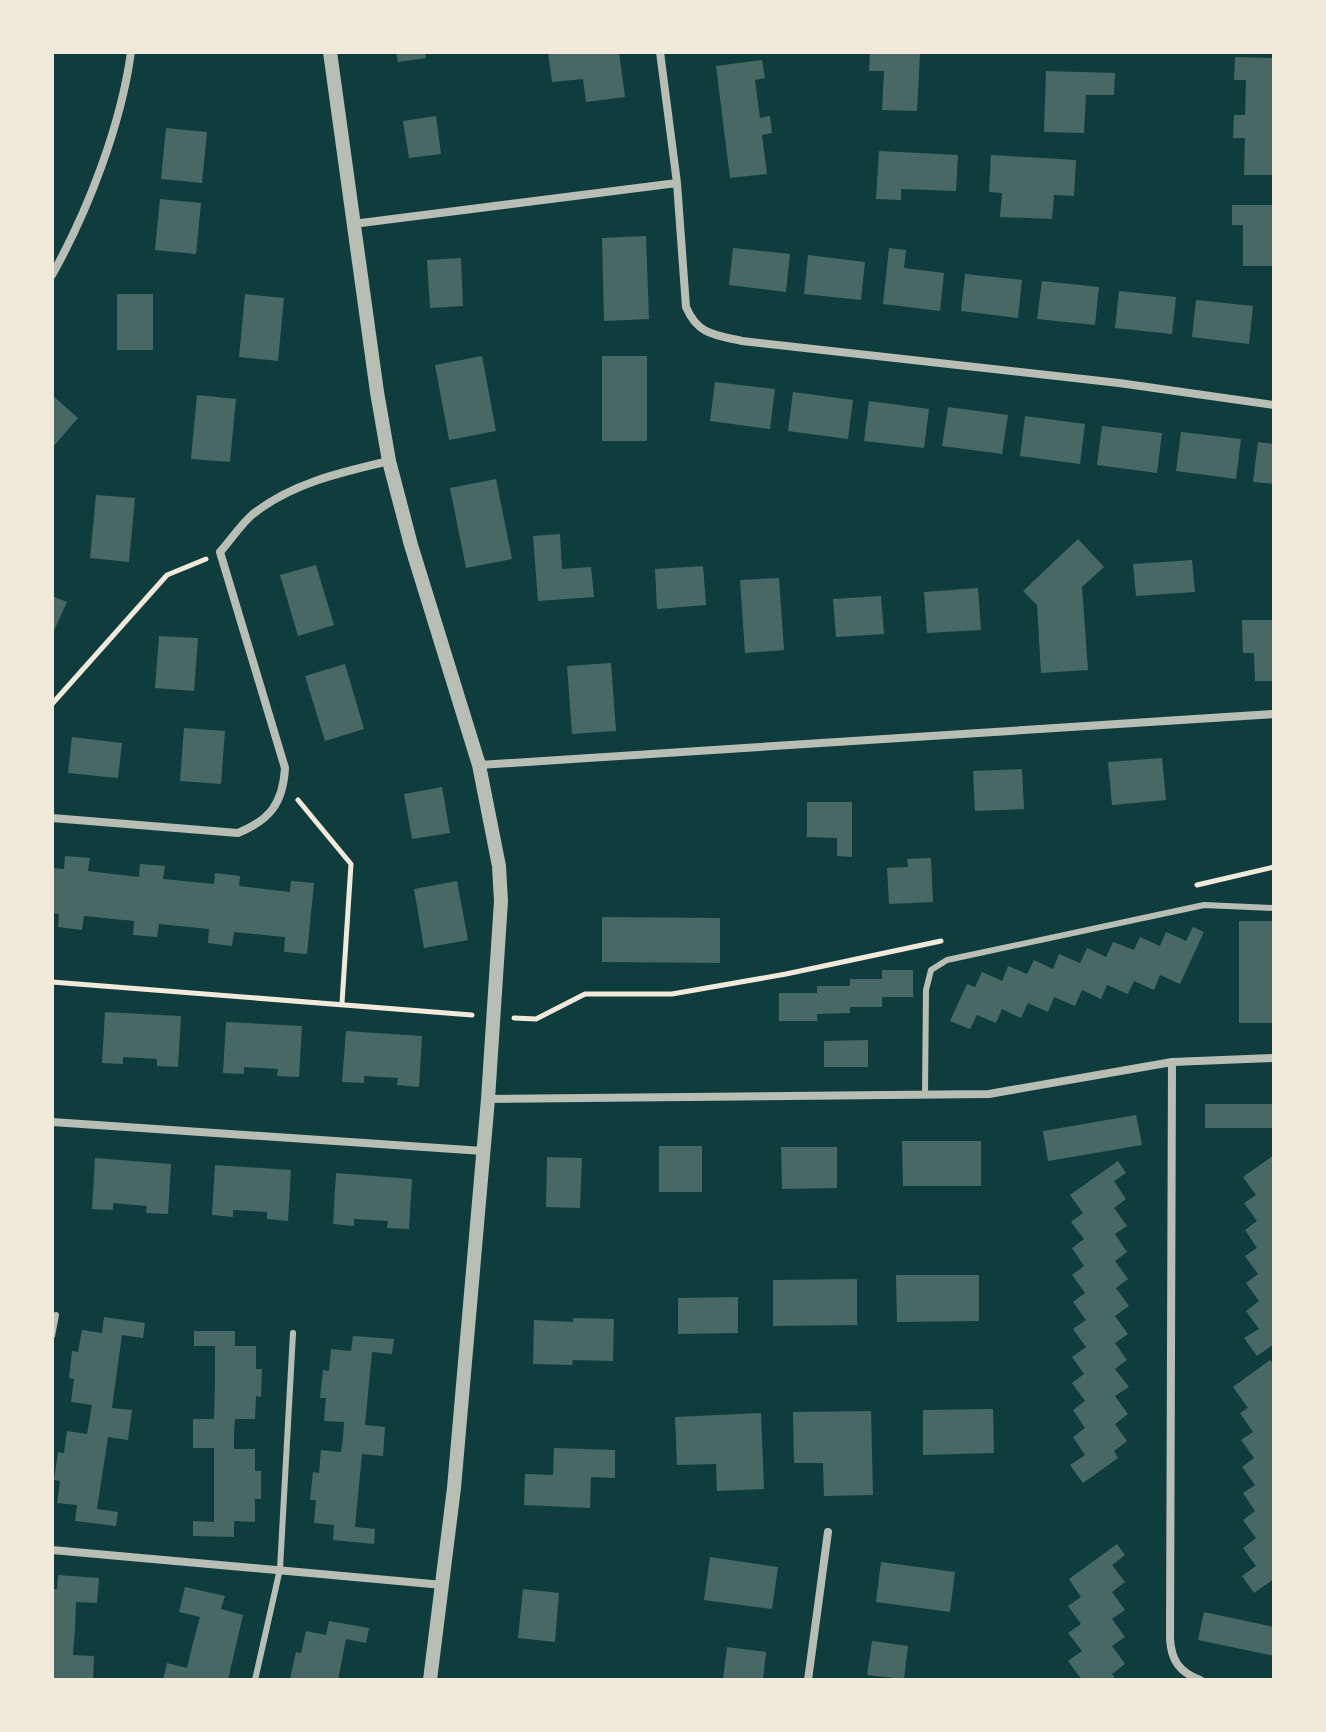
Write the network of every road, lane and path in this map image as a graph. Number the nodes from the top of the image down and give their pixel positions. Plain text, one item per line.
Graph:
1 (131, 52) edge
2 (330, 52) edge
3 (660, 52) edge
4 (677, 183) junction
5 (353, 224) junction
6 (52, 275) edge
7 (1274, 405) edge
8 (389, 461) junction
9 (220, 552) junction
10 (52, 704) edge
11 (1274, 714) edge
12 (479, 765) junction
13 (284, 786) junction
14 (52, 818) edge
15 (1274, 867) edge
16 (1190, 886) dead end
17 (1274, 908) edge
18 (941, 941) dead end
19 (52, 982) edge
20 (342, 1003) junction
21 (494, 1017) junction
22 (1274, 1058) edge
23 (1172, 1062) junction
24 (925, 1095) junction
25 (488, 1099) junction
26 (52, 1122) edge
27 (483, 1151) junction
28 (56, 1315) dead end
29 (293, 1333) dead end
30 (52, 1336) edge
31 (828, 1532) dead end
32 (52, 1550) edge
33 (280, 1569) junction
34 (443, 1585) junction
35 (255, 1680) edge
36 (430, 1680) edge
37 (808, 1680) edge
38 (1200, 1680) edge

1 - 6 street
2 - 5 street
3 - 4 street
4 - 5 street
4 - 7 street
5 - 8 street
8 - 9 street
8 - 12 street
9 - 10 path
9 - 13 street
11 - 12 street
12 - 21 street
13 - 14 street
13 - 20 path
15 - 16 path
17 - 24 lane
18 - 21 path
19 - 20 path
20 - 21 path
21 - 25 street
22 - 23 street
23 - 24 street
23 - 38 street
24 - 25 street
25 - 27 street
26 - 27 street
27 - 34 street
28 - 30 lane
29 - 33 lane
31 - 37 street
32 - 33 street
33 - 34 street
33 - 35 lane
34 - 36 street

